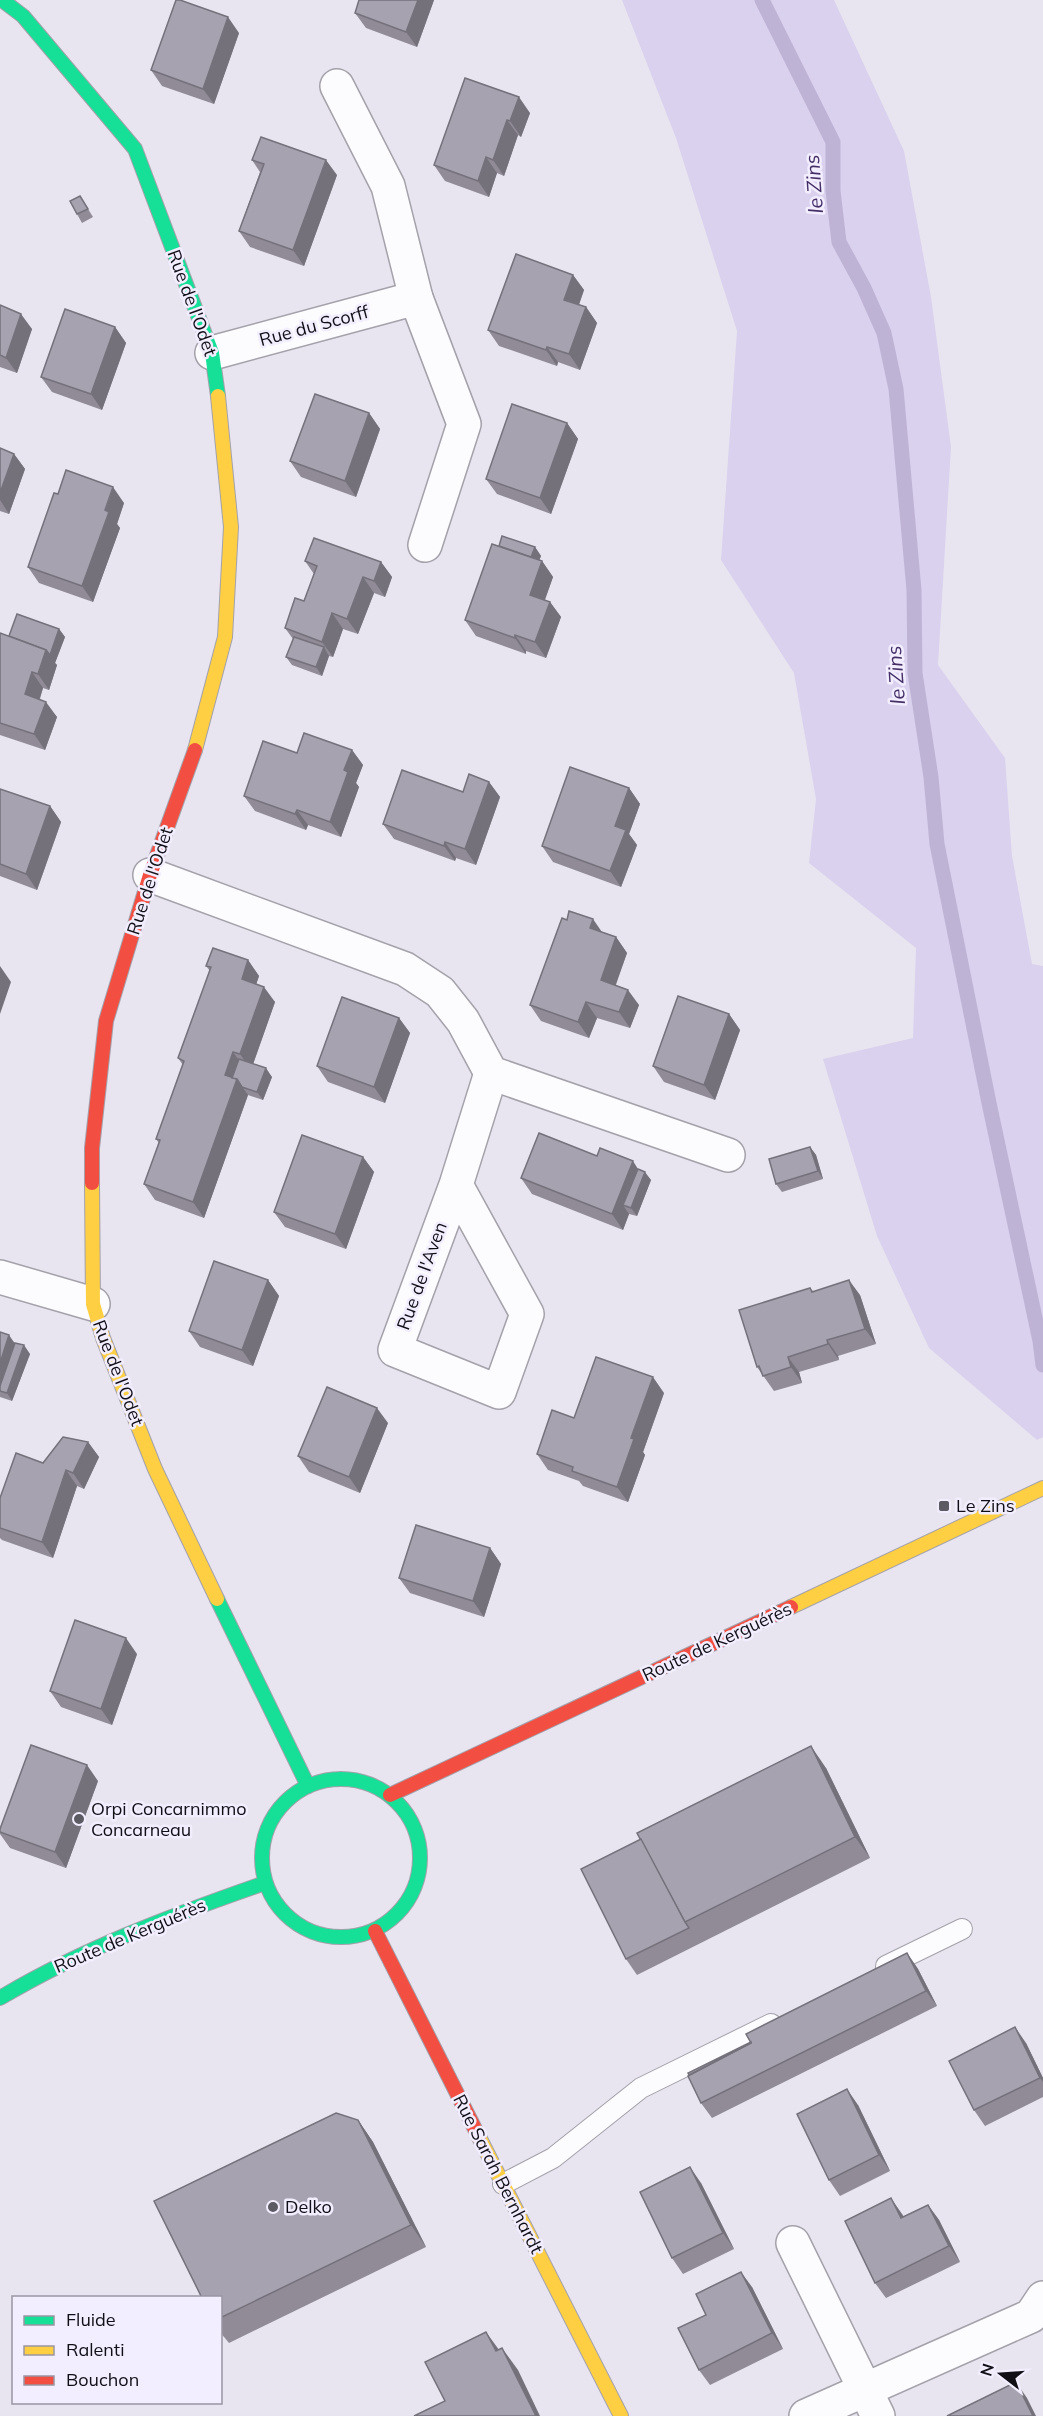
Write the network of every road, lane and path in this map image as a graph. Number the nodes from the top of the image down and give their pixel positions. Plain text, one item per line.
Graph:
1 (2, 0) edge
2 (337, 86) dead end
3 (416, 298) junction
4 (212, 353) junction
5 (425, 545) dead end
6 (150, 875) junction
7 (490, 1073) junction
8 (728, 1155) dead end
9 (456, 1185) junction
10 (0, 1277) edge
11 (93, 1304) junction
12 (1043, 1488) edge
13 (308, 1785) junction
14 (390, 1795) junction
15 (265, 1883) junction
16 (962, 1929) dead end
17 (375, 1931) junction
18 (866, 1977) edge
19 (0, 1998) edge
20 (791, 2014) edge
21 (503, 2184) junction
22 (793, 2243) dead end
23 (1043, 2298) edge
24 (871, 2403) edge
25 (621, 2416) edge
26 (806, 2416) edge

1 - 4 street, Rue de l'Odet
2 - 3 street
3 - 4 street, Rue du Scorff
3 - 5 street
4 - 6 street, Rue de l'Odet
6 - 7 street
6 - 11 street, Rue de l'Odet
7 - 8 street
7 - 9 street, Rue de l'Aven
9 - 9 street, Rue de l'Aven
10 - 11 street
11 - 13 street, Rue de l'Odet
12 - 14 street, Route de Kerguérès
13 - 14 street
13 - 15 street
14 - 17 street
15 - 17 street
15 - 19 street, Route de Kerguérès
16 - 18 lane
17 - 21 street, Rue Sarah Bernhardt
20 - 21 lane
21 - 25 street, Rue Sarah Bernhardt
22 - 24 street
23 - 24 street
24 - 26 street

